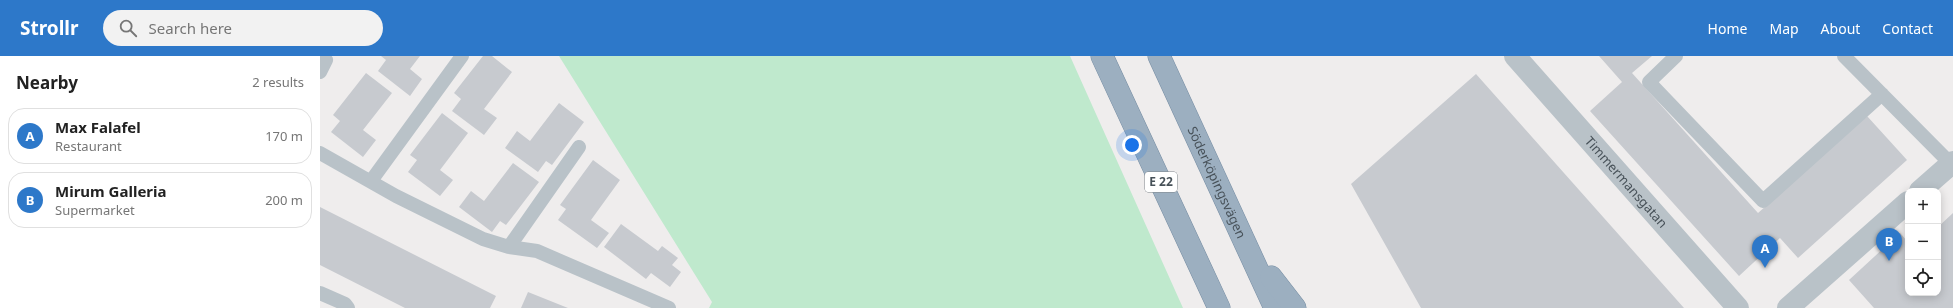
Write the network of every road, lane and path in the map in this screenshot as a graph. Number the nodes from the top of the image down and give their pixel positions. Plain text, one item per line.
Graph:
1 (462, 56) edge
2 (1102, 56) edge
3 (1159, 56) edge
4 (1515, 56) edge
5 (1676, 56) edge
6 (1844, 56) edge
7 (1882, 94) junction
8 (579, 147) dead end
9 (320, 153) edge
10 (1952, 163) edge
11 (371, 181) junction
12 (1923, 188) edge
13 (1905, 205) edge
14 (1246, 244) junction
15 (509, 247) junction
16 (320, 293) edge
17 (348, 308) edge
18 (669, 308) edge
19 (1219, 308) edge
20 (1275, 308) edge
21 (1295, 308) edge
22 (1738, 308) edge
23 (1788, 308) edge

1 - 11 lane
2 - 19 highway, E 22
3 - 14 highway, Söderköpingsvägen
4 - 22 street, Timmermansgatan
5 - 7 lane
6 - 7 lane
7 - 10 lane
8 - 15 lane
9 - 11 lane
10 - 12 street
11 - 15 lane
13 - 23 street
14 - 20 highway, Söderköpingsvägen
14 - 21 highway
15 - 18 lane
16 - 17 lane

